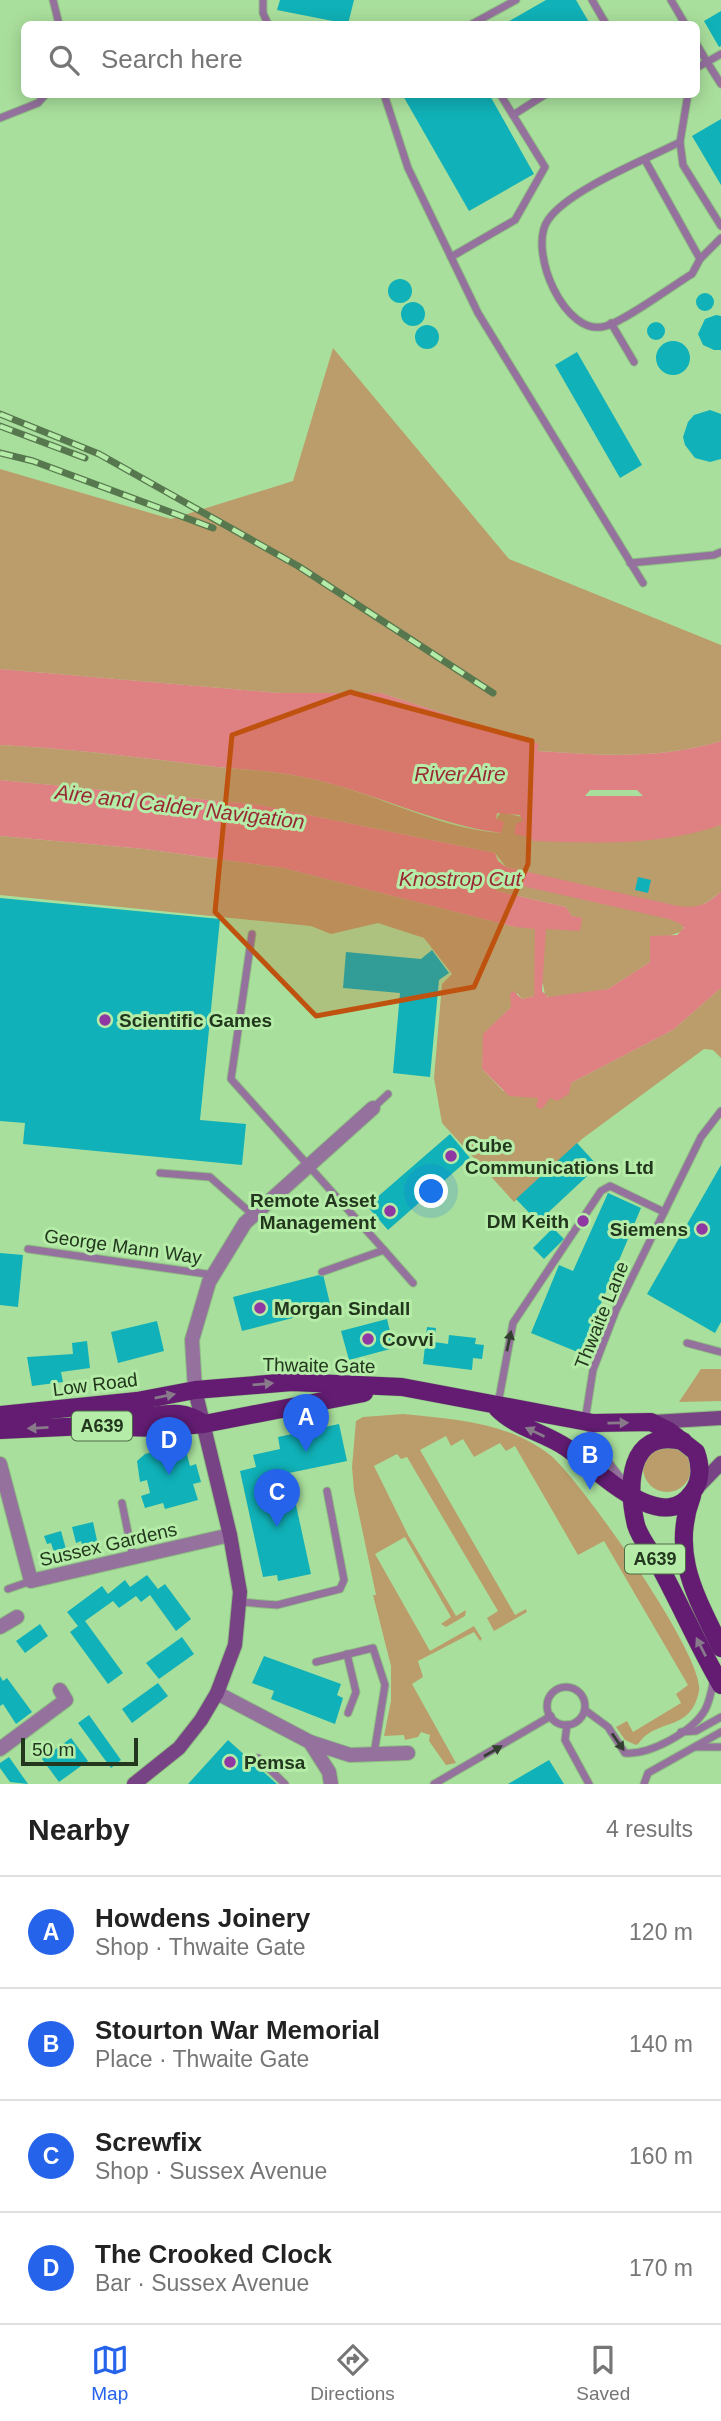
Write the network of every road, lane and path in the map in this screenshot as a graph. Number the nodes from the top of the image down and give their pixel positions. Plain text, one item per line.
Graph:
1 (53, 0) edge
2 (264, 0) edge
3 (516, 0) edge
4 (592, 0) edge
5 (671, 0) edge
6 (58, 21) edge
7 (267, 21) edge
8 (478, 21) edge
9 (604, 21) edge
10 (683, 21) edge
11 (700, 50) edge
12 (721, 54) edge
13 (707, 62) junction
14 (700, 66) edge
15 (721, 84) edge
16 (42, 98) edge
17 (385, 98) edge
18 (502, 98) edge
19 (540, 98) edge
20 (687, 98) edge
21 (513, 115) junction
22 (0, 118) edge
23 (680, 142) junction
24 (645, 160) junction
25 (721, 226) edge
26 (721, 238) edge
27 (451, 257) junction
28 (700, 259) junction
29 (611, 323) junction
30 (634, 362) dead end
31 (721, 552) edge
32 (631, 563) junction
33 (643, 583) dead end
34 (252, 934) dead end
35 (388, 1094) dead end
36 (373, 1108) joint
37 (721, 1111) edge
38 (309, 1166) junction
39 (160, 1173) dead end
40 (664, 1212) junction
41 (253, 1216) junction
42 (28, 1249) dead end
43 (384, 1250) junction
44 (322, 1272) dead end
45 (214, 1275) junction
46 (413, 1283) dead end
47 (687, 1343) dead end
48 (721, 1352) edge
49 (401, 1388) junction
50 (195, 1390) junction
51 (88, 1407) junction
52 (498, 1408) junction
53 (0, 1415) edge
54 (721, 1418) edge
55 (585, 1421) junction
56 (687, 1421) junction
57 (651, 1422) junction
58 (204, 1424) junction
59 (0, 1430) edge
60 (670, 1438) junction
61 (0, 1464) edge
62 (721, 1464) edge
63 (695, 1490) junction
64 (327, 1491) dead end
65 (634, 1494) junction
66 (122, 1503) dead end
67 (230, 1535) junction
68 (133, 1558) junction
69 (31, 1581) junction
70 (8, 1589) dead end
71 (239, 1602) junction
72 (17, 1617) dead end
73 (0, 1627) edge
74 (721, 1648) edge
75 (347, 1654) junction
76 (316, 1662) dead end
77 (718, 1680) edge
78 (60, 1690) dead end
79 (217, 1693) junction
80 (585, 1710) junction
81 (348, 1713) dead end
82 (551, 1716) junction
83 (721, 1717) edge
84 (567, 1725) junction
85 (680, 1732) junction
86 (721, 1732) edge
87 (310, 1742) junction
88 (695, 1747) junction
89 (721, 1747) edge
90 (0, 1749) edge
91 (408, 1753) dead end
92 (374, 1755) junction
93 (258, 1758) dead end
94 (134, 1784) edge
95 (285, 1784) edge
96 (331, 1784) edge
97 (434, 1784) edge
98 (589, 1784) edge
99 (644, 1784) edge

1 - 6 lane
2 - 7 lane
3 - 8 lane
4 - 9 lane
5 - 10 lane
11 - 13 lane
12 - 13 lane
13 - 14 lane
13 - 15 lane
16 - 22 lane
17 - 27 lane
18 - 21 lane
19 - 21 lane
20 - 23 lane
21 - 27 lane
23 - 24 lane
23 - 25 lane
24 - 28 lane
24 - 29 lane
26 - 28 lane
27 - 32 lane
28 - 29 lane
29 - 30 lane
31 - 32 lane
32 - 33 lane
34 - 38 lane
35 - 36 lane
36 - 38 street
37 - 40 lane, Thwaite Lane
38 - 41 street
38 - 43 lane
39 - 41 lane
52 -> 40 lane
40 - 55 lane, Thwaite Lane
41 - 45 street
42 - 45 lane, George Mann Way
43 - 44 lane
43 - 46 lane
45 - 50 street
47 - 48 lane
50 -> 49 main road, Thwaite Gate / A639
49 - 52 main road, Thwaite Gate / A639
49 - 58 main road, Thwaite Gate / A639
51 -> 50 main road, Low Road / A639
50 - 58 street
51 - 53 main road, Low Road / A639
51 - 58 main road, A639
52 - 55 main road, Thwaite Gate / A639
65 -> 52 main road, Thwaite Gate / A639
54 - 56 street
55 -> 57 main road, Thwaite Gate / A639
55 - 65 lane
56 - 57 street
56 - 60 street
57 - 60 main road, Thwaite Gate / A639
58 -> 59 main road, Low Road / A639
58 - 67 street
60 - 63 main road
60 - 65 main road
61 - 69 street, Sussex Gardens
62 - 63 street
63 - 65 main road
63 - 74 main road, A639
64 - 71 lane
77 -> 65 main road, A639
66 - 68 lane
67 - 68 street, Sussex Gardens
67 - 71 street
68 - 69 street, Sussex Gardens
69 - 70 lane
71 - 79 street
72 - 73 street
75 - 76 lane
75 - 81 lane
75 - 92 lane
77 - 85 lane
78 - 90 street
79 - 87 street
79 - 94 street
80 - 82 lane
80 - 84 lane
80 -> 85 lane
82 - 84 lane
97 -> 82 lane
83 - 85 lane
84 - 98 lane
86 - 88 lane
87 - 92 street
87 - 96 street
88 - 89 lane
88 - 99 lane
91 - 92 street
93 - 95 lane

